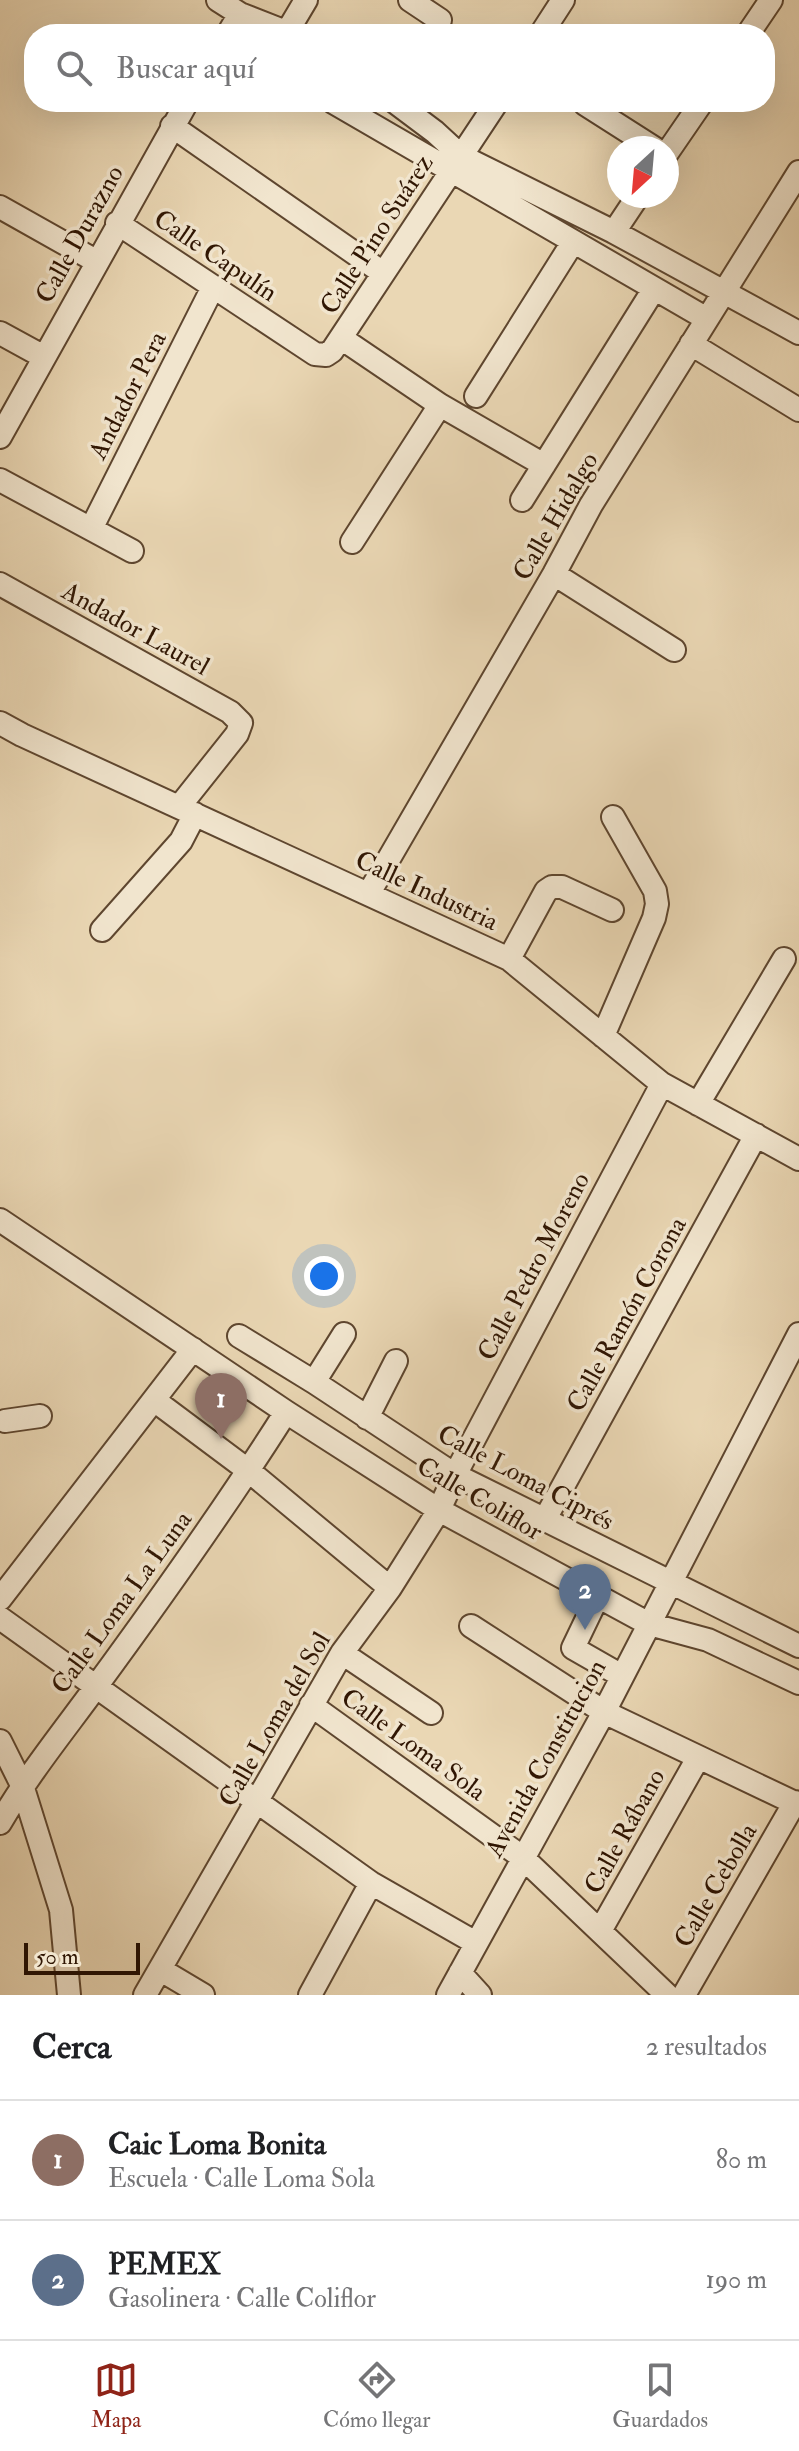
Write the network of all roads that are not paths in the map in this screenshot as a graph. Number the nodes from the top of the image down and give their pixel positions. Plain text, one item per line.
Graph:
1 (218, 0) edge
2 (306, 0) edge
3 (410, 0) edge
4 (563, 0) edge
5 (771, 0) edge
6 (240, 14) junction
7 (440, 20) dead end
8 (234, 24) edge
9 (266, 24) edge
10 (294, 24) edge
11 (547, 24) edge
12 (755, 24) edge
13 (181, 112) edge
14 (353, 112) edge
15 (408, 112) edge
16 (490, 112) edge
17 (598, 112) edge
18 (695, 112) edge
19 (172, 126) junction
20 (635, 136) edge
21 (679, 136) edge
22 (456, 164) junction
23 (799, 172) edge
24 (0, 207) edge
25 (630, 208) edge
26 (117, 223) junction
27 (614, 232) junction
28 (573, 242) junction
29 (96, 261) junction
30 (383, 273) junction
31 (213, 287) junction
32 (654, 289) junction
33 (724, 292) junction
34 (707, 319) junction
35 (0, 333) edge
36 (799, 333) edge
37 (341, 338) junction
38 (691, 344) junction
39 (326, 355) joint
40 (44, 357) junction
41 (476, 396) dead end
42 (440, 405) junction
43 (799, 410) edge
44 (0, 437) edge
45 (544, 465) junction
46 (0, 480) edge
47 (522, 500) dead end
48 (91, 529) junction
49 (352, 542) dead end
50 (132, 551) dead end
51 (554, 574) junction
52 (0, 584) edge
53 (674, 650) dead end
54 (0, 723) edge
55 (187, 810) junction
56 (613, 817) dead end
57 (369, 893) junction
58 (612, 910) dead end
59 (102, 930) dead end
60 (509, 959) junction
61 (784, 959) dead end
62 (603, 1036) junction
63 (662, 1084) junction
64 (698, 1104) junction
65 (756, 1135) junction
66 (799, 1159) edge
67 (4, 1229) edge
68 (344, 1334) dead end
69 (799, 1334) edge
70 (239, 1336) dead end
71 (193, 1349) junction
72 (396, 1361) dead end
73 (792, 1364) edge
74 (314, 1382) junction
75 (154, 1400) junction
76 (286, 1412) junction
77 (40, 1416) dead end
78 (367, 1418) junction
79 (2, 1422) edge
80 (249, 1471) junction
81 (455, 1475) junction
82 (439, 1510) junction
83 (545, 1519) junction
84 (671, 1584) junction
85 (390, 1588) junction
86 (598, 1596) junction
87 (0, 1599) edge
88 (0, 1618) edge
89 (649, 1624) junction
90 (471, 1626) dead end
91 (799, 1646) edge
92 (342, 1653) junction
93 (622, 1676) junction
94 (799, 1683) edge
95 (95, 1688) junction
96 (311, 1705) junction
97 (604, 1712) junction
98 (431, 1713) dead end
99 (0, 1741) edge
100 (698, 1758) junction
101 (22, 1785) junction
102 (258, 1802) junction
103 (797, 1803) edge
104 (0, 1823) edge
105 (522, 1857) junction
106 (371, 1883) junction
107 (600, 1931) junction
108 (476, 1943) junction
109 (161, 1970) junction
110 (460, 1973) junction
111 (69, 1995) edge
112 (145, 1995) edge
113 (203, 1995) edge
114 (310, 1995) edge
115 (448, 1995) edge
116 (480, 1995) edge
117 (667, 1995) edge
118 (684, 1995) edge

1 - 6 street
2 - 10 street
3 - 7 street
4 - 11 street
5 - 12 street
6 - 8 street
6 - 9 street
13 - 19 street, Calle Durazno
14 - 22 street
15 - 22 street
16 - 22 street, Calle Pino Suárez
17 - 20 street
18 - 21 street
19 - 26 street, Calle Durazno
19 - 30 street
22 - 27 street
22 - 28 street
22 - 30 street, Calle Pino Suárez
23 - 33 street, Calle Hidalgo
24 - 29 street
25 - 27 street
26 - 29 street, Calle Durazno
26 - 31 street, Calle Capulín
27 - 33 street
28 - 32 street
28 - 41 street
29 - 40 street, Calle Durazno
30 - 37 street, Calle Pino Suárez
31 - 39 street, Calle Capulín
31 - 48 street, Andador Pera
32 - 34 street
32 - 45 street
33 - 34 street, Calle Hidalgo
33 - 36 street
34 - 38 street, Calle Hidalgo
35 - 40 street
37 - 39 street, Calle Pino Suárez
37 - 42 street
38 - 43 street
38 - 51 street, Calle Hidalgo
40 - 44 street, Calle Durazno
42 - 45 street
42 - 49 street
45 - 47 street
46 - 48 street
48 - 50 street
51 - 53 street
51 - 57 street, Calle Hidalgo
52 - 55 street, Andador Laurel
54 - 55 street, Calle Industria
55 - 57 street, Calle Industria
55 - 59 street
56 - 62 street
57 - 60 street, Calle Industria
58 - 60 street
60 - 62 street, Calle Industria
61 - 64 street
62 - 63 street, Calle Industria
63 - 64 street, Calle Industria
63 - 81 street, Calle Pedro Moreno
64 - 65 street, Calle Industria
65 - 66 street, Calle Industria
65 - 83 street, Calle Ramón Corona
67 - 71 street
68 - 74 street
69 - 73 street, Avenida Constitucion
70 - 74 street, Calle Loma Ciprés
71 - 75 street
71 - 76 street, Calle Coliflor
72 - 78 street
73 - 84 street, Avenida Constitucion
74 - 78 street, Calle Loma Ciprés
75 - 80 street
75 - 87 street
76 - 80 street, Calle Loma La Luna
76 - 82 street, Calle Coliflor
77 - 79 street
78 - 81 street, Calle Loma Ciprés
80 - 85 street
80 - 95 street, Calle Loma La Luna
81 - 82 street, Calle Loma del Sol
81 - 83 street, Calle Loma Ciprés
82 - 85 street, Calle Loma del Sol
82 - 86 street, Calle Coliflor
83 - 84 street, Calle Loma Ciprés
84 - 89 street, Avenida Constitucion
84 - 91 street, Calle Loma Ciprés
85 - 92 street, Calle Loma del Sol
86 - 89 street, Calle Coliflor
86 - 93 street
88 - 95 street
89 - 93 street, Avenida Constitucion
89 - 94 street, Calle Coliflor
90 - 97 street
92 - 96 street, Calle Loma del Sol
92 - 98 street
93 - 97 street, Avenida Constitucion
95 - 101 street, Calle Loma La Luna
95 - 102 street
96 - 102 street, Calle Loma del Sol
96 - 105 street, Calle Loma Sola
97 - 100 street
97 - 105 street, Avenida Constitucion
99 - 101 street
100 - 103 street
100 - 107 street, Calle Rábano
101 - 104 street, Calle Loma La Luna
101 - 111 street
102 - 106 street
102 - 109 street, Calle Loma del Sol
103 - 118 street, Calle Cebolla
105 - 107 street, Calle Loma Sola
105 - 108 street, Avenida Constitucion
106 - 108 street
106 - 114 street
107 - 117 street, Calle Loma Sola
108 - 110 street, Avenida Constitucion
109 - 112 street, Calle Loma del Sol
109 - 113 street
110 - 115 street, Avenida Constitucion
110 - 116 street

